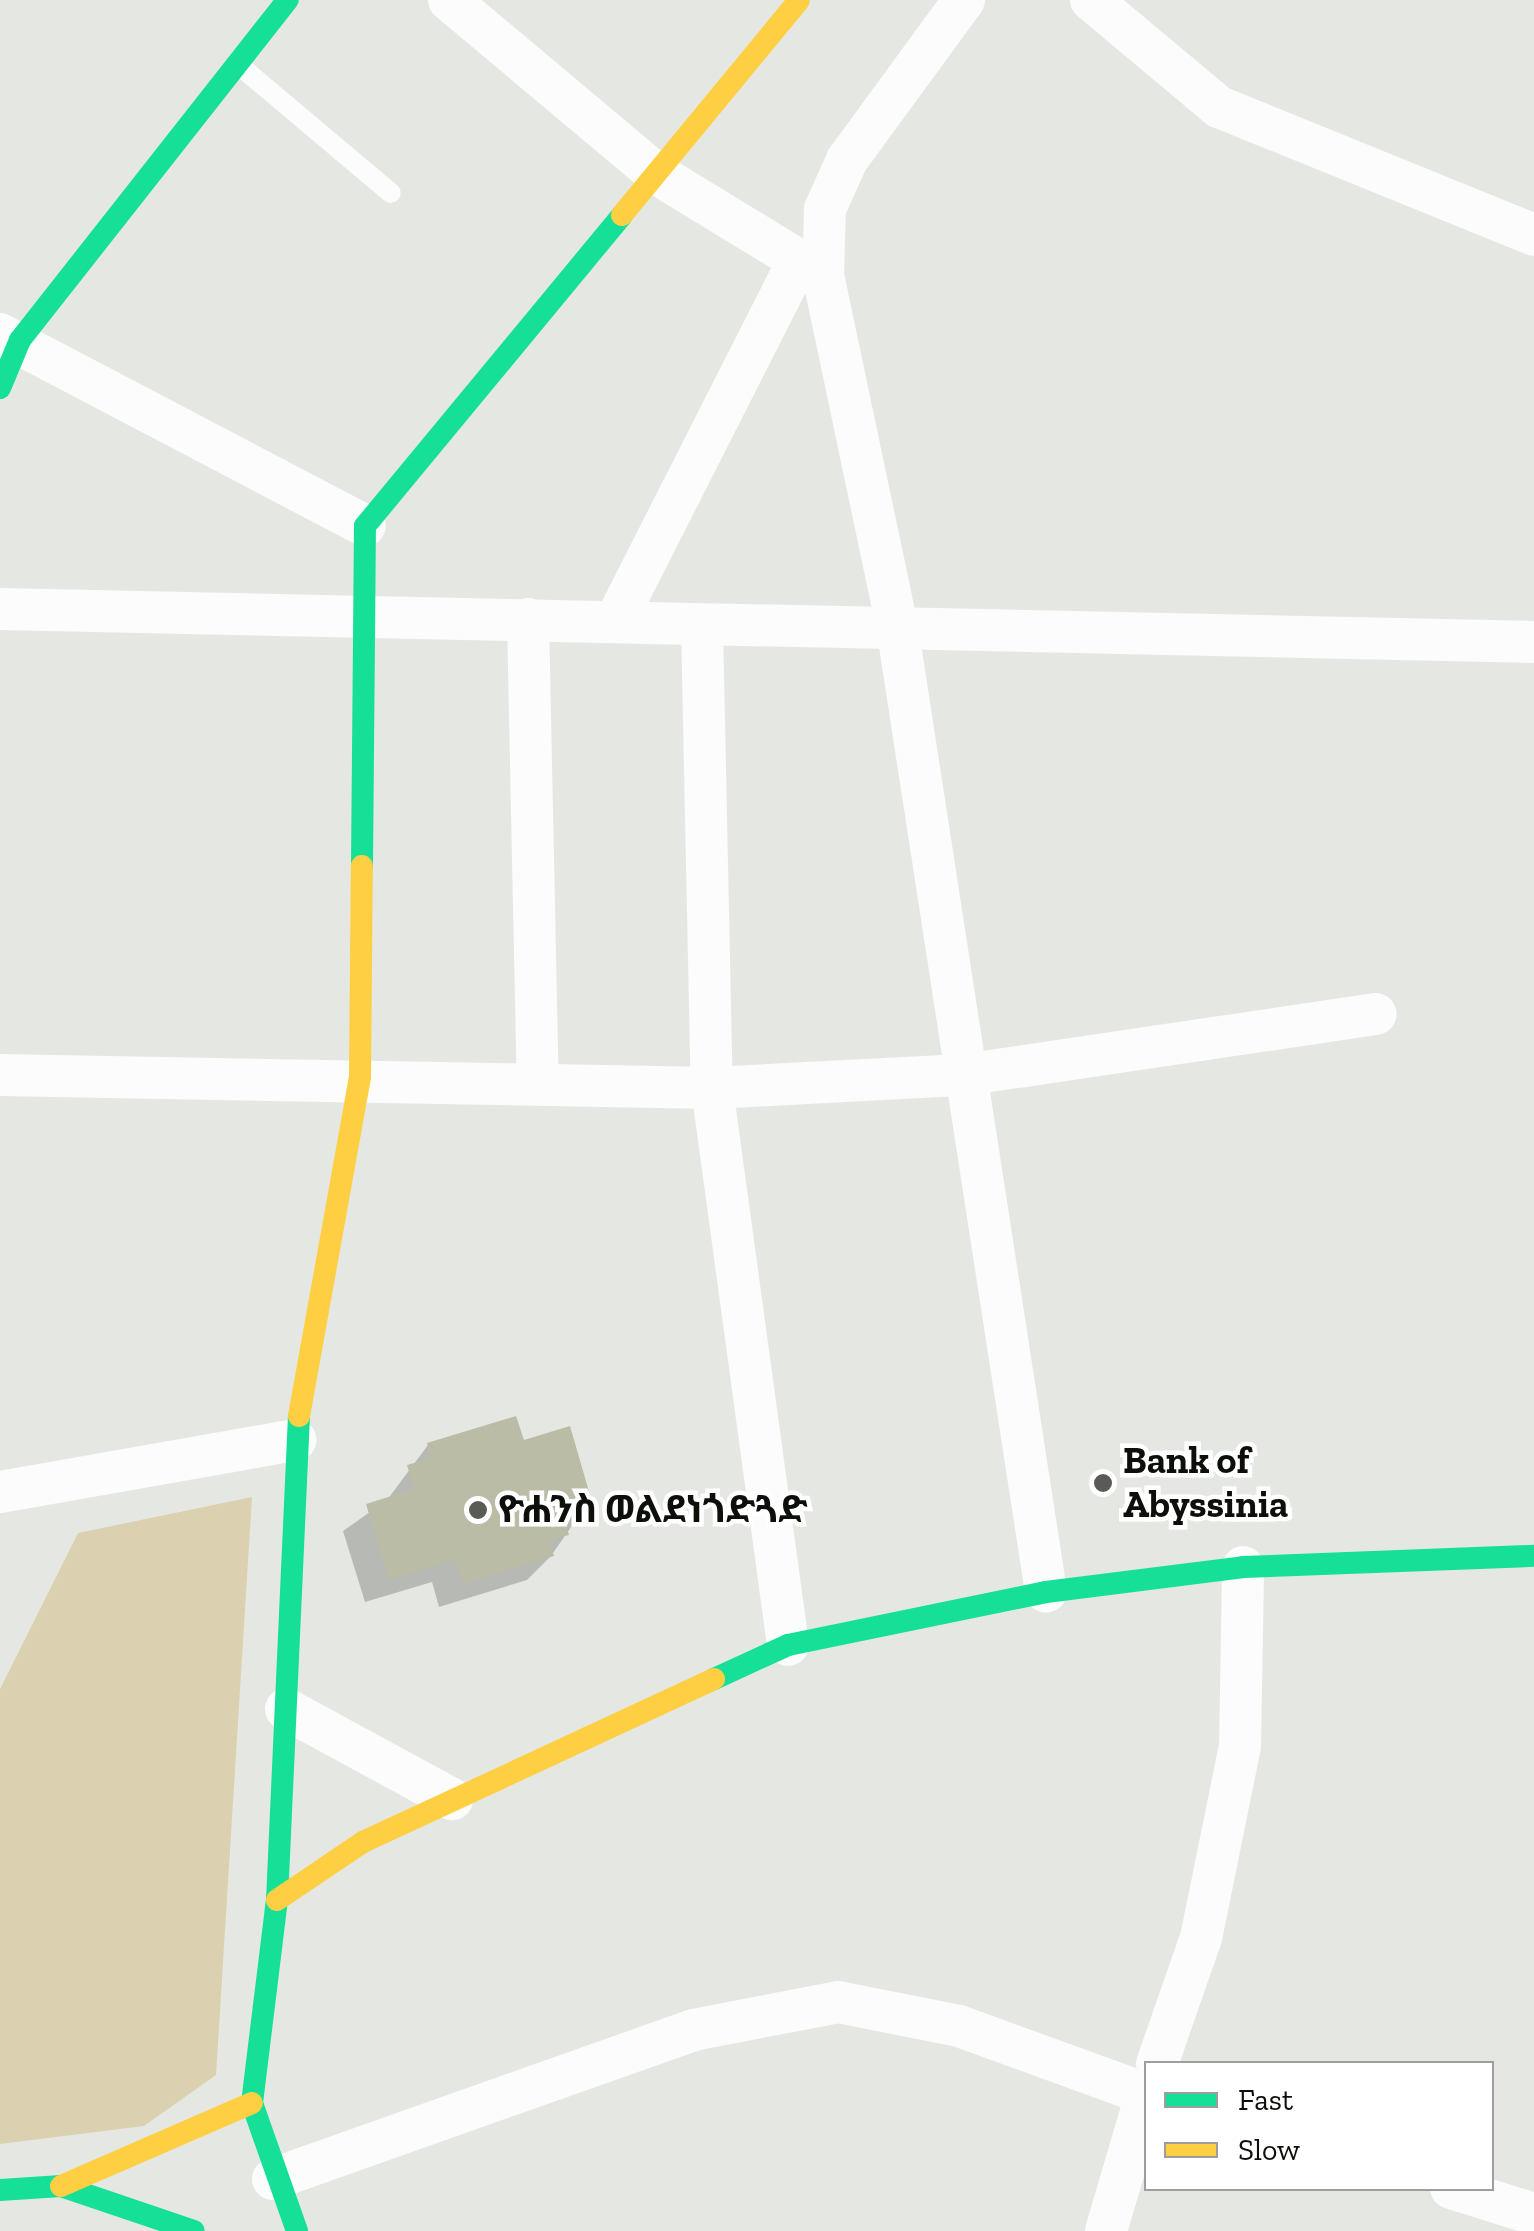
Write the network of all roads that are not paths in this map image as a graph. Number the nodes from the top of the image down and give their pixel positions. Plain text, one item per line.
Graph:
1 (288, 0) edge
2 (449, 0) edge
3 (800, 0) edge
4 (964, 0) edge
5 (1090, 0) edge
6 (240, 66) junction
7 (654, 172) junction
8 (392, 193) dead end
9 (1534, 236) edge
10 (811, 268) junction
11 (10, 337) edge
12 (0, 388) edge
13 (365, 526) junction
14 (0, 609) edge
15 (368, 613) junction
16 (528, 619) junction
17 (615, 622) junction
18 (702, 625) junction
19 (897, 626) junction
20 (1534, 642) edge
21 (1376, 1014) dead end
22 (0, 1075) edge
23 (963, 1075) junction
24 (360, 1077) junction
25 (538, 1082) junction
26 (712, 1088) junction
27 (295, 1440) junction
28 (0, 1492) edge
29 (1534, 1556) edge
30 (1243, 1567) junction
31 (1046, 1592) junction
32 (788, 1645) junction
33 (286, 1709) junction
34 (452, 1799) junction
35 (277, 1900) junction
36 (1158, 2061) edge
37 (1144, 2093) edge
38 (1144, 2101) edge
39 (252, 2103) junction
40 (273, 2179) junction
41 (61, 2186) junction
42 (0, 2190) edge
43 (1461, 2191) edge
44 (1534, 2214) edge
45 (194, 2231) edge
46 (297, 2231) edge
47 (1106, 2231) edge

1 - 6 street
2 - 7 street
3 - 7 street
4 - 10 street
5 - 9 street
6 - 8 lane
6 - 11 street
7 - 10 street
7 - 13 street
10 - 17 street
10 - 19 street
11 - 12 street
11 - 13 street
13 - 15 street
14 - 15 street
15 - 16 street
15 - 24 street
16 - 17 street
16 - 25 street
17 - 18 street
18 - 19 street
18 - 26 street
19 - 20 street
19 - 23 street
21 - 23 street
22 - 24 street
23 - 26 street
23 - 31 street
24 - 25 street
24 - 27 street
25 - 26 street
26 - 32 street
27 - 28 street
27 - 33 street
29 - 30 street
30 - 31 street
30 - 36 street
31 - 32 street
32 - 34 street
33 - 34 street
33 - 35 street
34 - 35 street
35 - 39 street
37 - 40 street
38 - 47 street
39 - 40 street
39 - 41 street
40 - 46 street
41 - 42 street
41 - 45 street
43 - 44 street

